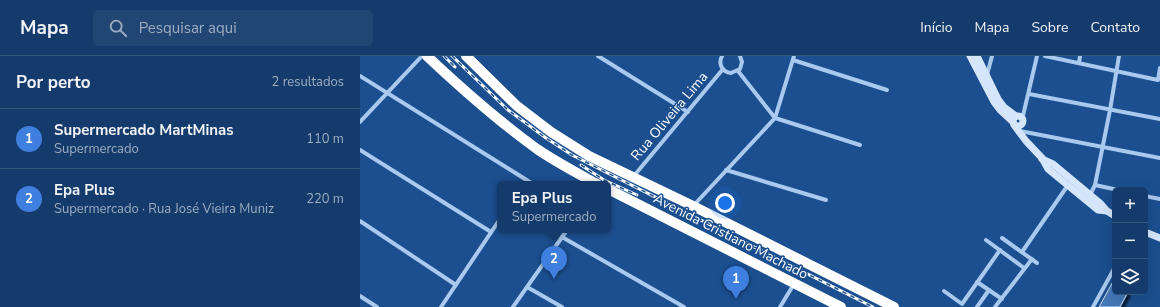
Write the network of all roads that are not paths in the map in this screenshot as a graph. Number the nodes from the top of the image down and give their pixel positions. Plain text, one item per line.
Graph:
1 (422, 56) edge
2 (427, 56) edge
3 (466, 56) edge
4 (598, 56) edge
5 (716, 56) edge
6 (740, 56) edge
7 (970, 56) edge
8 (978, 56) edge
9 (992, 56) edge
10 (1037, 56) edge
11 (1045, 56) edge
12 (1080, 56) edge
13 (1119, 56) edge
14 (721, 58) edge
15 (794, 58) edge
16 (1079, 63) junction
17 (1160, 68) edge
18 (723, 70) junction
19 (1117, 70) junction
20 (738, 71) junction
21 (360, 76) edge
22 (984, 77) junction
23 (887, 90) dead end
24 (387, 92) junction
25 (1029, 94) junction
26 (1110, 110) junction
27 (688, 112) junction
28 (775, 118) junction
29 (1160, 119) edge
30 (360, 122) edge
31 (1018, 124) junction
32 (860, 145) dead end
33 (1103, 146) junction
34 (360, 150) edge
35 (1042, 158) junction
36 (1160, 158) edge
37 (726, 170) junction
38 (633, 177) junction
39 (527, 180) edge
40 (591, 181) edge
41 (1068, 185) junction
42 (1095, 185) junction
43 (1112, 189) edge
44 (611, 191) edge
45 (1090, 196) junction
46 (1148, 197) edge
47 (1160, 199) edge
48 (826, 200) dead end
49 (693, 206) junction
50 (1106, 211) junction
51 (1112, 214) edge
52 (360, 221) edge
53 (497, 223) edge
54 (491, 232) junction
55 (565, 233) edge
56 (1148, 233) edge
57 (562, 237) junction
58 (1159, 237) edge
59 (1002, 238) dead end
60 (986, 240) dead end
61 (1000, 250) junction
62 (1022, 252) junction
63 (1032, 258) junction
64 (1037, 262) dead end
65 (1024, 268) junction
66 (1112, 272) edge
67 (977, 282) junction
68 (794, 283) junction
69 (456, 285) junction
70 (527, 287) junction
71 (989, 290) junction
72 (944, 291) dead end
73 (360, 296) edge
74 (1002, 299) junction
75 (377, 307) edge
76 (440, 307) edge
77 (513, 307) edge
78 (562, 307) edge
79 (684, 307) edge
80 (780, 307) edge
81 (841, 307) edge
82 (894, 307) edge
83 (977, 307) edge
84 (995, 307) edge
85 (1093, 307) edge

1 - 24 street
2 - 40 highway
3 - 38 highway, Avenida Cristiano Machado
4 - 27 street
5 - 14 street
6 - 20 street
7 - 22 street
8 - 22 street
9 - 22 street
10 - 25 street
11 - 16 street
12 - 16 street
13 - 19 street
14 - 18 street
15 - 23 street
15 - 28 street
16 - 19 street
17 - 19 street
18 - 20 street
18 - 27 street, Rua Oliveira Lima
19 - 26 street
20 - 28 street
21 - 24 street
22 - 31 street
24 - 30 street
24 - 39 street
25 - 26 street
25 - 31 street
26 - 29 street
26 - 33 street
27 - 38 street, Rua Oliveira Lima
28 - 32 street
28 - 37 street
31 - 33 street
31 - 35 street
33 - 36 street
33 - 42 street
34 - 54 street
35 - 41 street
35 - 45 street
37 - 48 street
37 - 49 street
38 - 49 highway, Avenida Cristiano Machado
41 - 50 street
41 - 62 street
42 - 43 street
42 - 45 street
44 - 68 highway, Avenida Cristiano Machado
45 - 50 street
46 - 47 street
49 - 82 highway, Avenida Cristiano Machado
50 - 51 street
52 - 69 street
53 - 54 street
54 - 69 street
55 - 57 street
56 - 58 street
57 - 70 street
57 - 79 street
59 - 62 street
60 - 61 street
61 - 65 street
61 - 67 street
62 - 63 street
63 - 64 street
63 - 65 street
65 - 74 street
66 - 85 street
67 - 71 street
67 - 72 street
68 - 80 street
68 - 81 highway, Avenida Cristiano Machado
69 - 76 street
70 - 77 street
70 - 78 street
71 - 74 street
71 - 83 street
73 - 75 street
74 - 84 street

